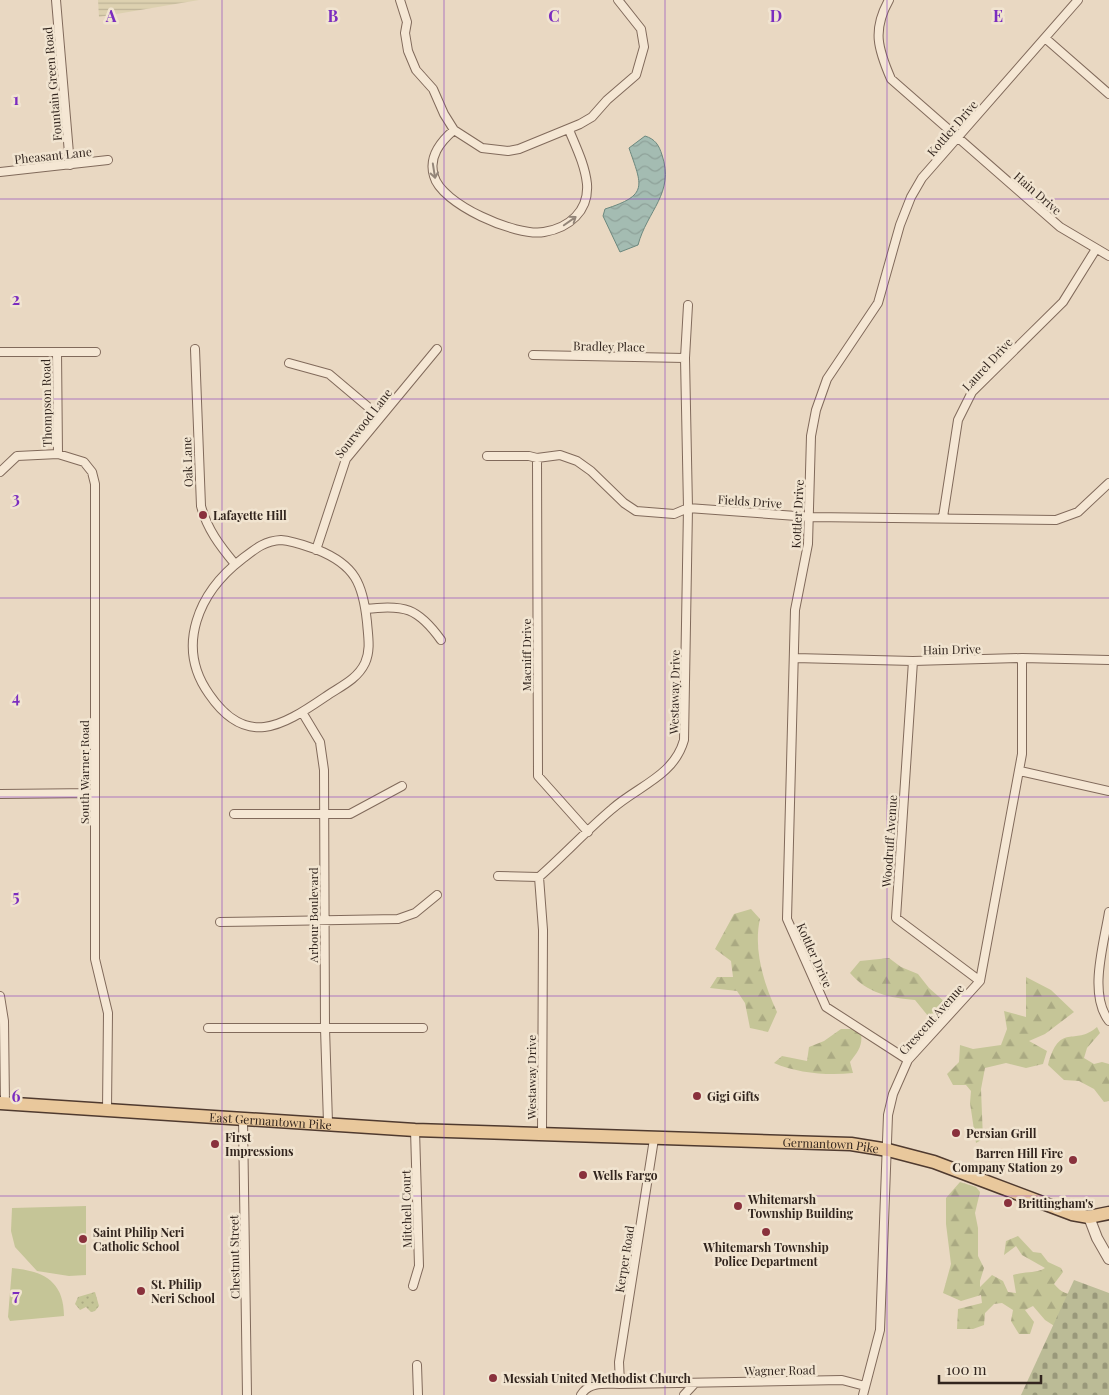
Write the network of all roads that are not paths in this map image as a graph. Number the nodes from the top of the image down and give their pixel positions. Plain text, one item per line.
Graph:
1 (56, 0) edge
2 (400, 0) edge
3 (618, 0) edge
4 (889, 0) edge
5 (1078, 0) edge
6 (1045, 38) junction
7 (1109, 94) edge
8 (454, 130) junction
9 (569, 130) junction
10 (958, 139) junction
11 (108, 160) dead end
12 (70, 165) junction
13 (0, 172) edge
14 (1096, 249) junction
15 (1109, 256) edge
16 (688, 305) dead end
17 (195, 348) dead end
18 (436, 348) dead end
19 (0, 352) edge
20 (57, 352) junction
21 (96, 352) dead end
22 (533, 355) dead end
23 (685, 358) junction
24 (289, 362) dead end
25 (380, 417) junction
26 (58, 454) junction
27 (488, 456) dead end
28 (538, 458) junction
29 (0, 472) edge
30 (1109, 483) edge
31 (688, 508) junction
32 (810, 517) junction
33 (943, 518) junction
34 (316, 550) junction
35 (235, 564) junction
36 (366, 609) junction
37 (441, 640) dead end
38 (795, 658) junction
39 (1022, 658) junction
40 (1109, 660) edge
41 (913, 661) junction
42 (302, 712) junction
43 (1020, 771) junction
44 (402, 786) dead end
45 (1109, 791) edge
46 (95, 793) junction
47 (0, 794) edge
48 (234, 814) dead end
49 (325, 815) junction
50 (588, 832) junction
51 (498, 876) dead end
52 (539, 877) junction
53 (437, 894) dead end
54 (1109, 912) edge
55 (324, 919) junction
56 (220, 922) dead end
57 (980, 981) junction
58 (0, 996) edge
59 (1109, 1021) edge
60 (208, 1028) dead end
61 (325, 1028) junction
62 (423, 1028) dead end
63 (908, 1060) junction
64 (3, 1104) edge
65 (107, 1110) junction
66 (243, 1120) junction
67 (328, 1123) junction
68 (415, 1130) junction
69 (542, 1134) junction
70 (654, 1139) junction
71 (888, 1150) junction
72 (1109, 1213) edge
73 (1090, 1217) junction
74 (1109, 1259) edge
75 (413, 1286) dead end
76 (417, 1365) dead end
77 (695, 1383) junction
78 (620, 1384) junction
79 (866, 1386) junction
80 (247, 1395) edge
81 (418, 1395) edge
82 (581, 1395) edge
83 (684, 1395) edge
84 (863, 1395) edge

1 - 12 street, Fountain Green Road
2 - 8 street
3 - 9 street
4 - 10 street, Hain Drive
5 - 6 street, Kottler Drive
6 - 7 street
6 - 10 street, Kottler Drive
8 - 9 street
8 -> 9 street
10 - 14 street, Hain Drive
10 - 32 street, Kottler Drive
11 - 12 street, Pheasant Lane
12 - 13 street, Pheasant Lane
14 - 15 street, Hain Drive
14 - 33 street, Laurel Drive
16 - 23 street, Westaway Drive
17 - 35 street, Oak Lane
18 - 25 street, Sourwood Lane
19 - 20 street, Thompson Road
20 - 21 street, Thompson Road
20 - 26 street, Thompson Road
22 - 23 street, Bradley Place
23 - 31 street, Westaway Drive
24 - 25 street
25 - 34 street, Sourwood Lane
26 - 29 street, South Warner Road
26 - 46 street, South Warner Road
27 - 28 street, Fields Drive
28 - 31 street, Fields Drive
28 - 50 street, Macniff Drive
30 - 33 street, Fields Drive
31 - 32 street, Fields Drive
31 - 50 street, Westaway Drive
32 - 33 street, Fields Drive
32 - 38 street, Kottler Drive
34 - 35 street
34 - 36 street
35 - 42 street
36 - 37 street
36 - 42 street
38 - 41 street, Hain Drive
38 - 63 street, Kottler Drive
39 - 40 street, Hain Drive
39 - 41 street, Hain Drive
39 - 43 street, Crescent Avenue
41 - 57 street, Woodruff Avenue
42 - 49 street, Arbour Boulevard
43 - 45 street
43 - 57 street, Crescent Avenue
44 - 49 street
46 - 47 street
46 - 65 street, South Warner Road
48 - 49 street
49 - 55 street, Arbour Boulevard
50 - 52 street, Westaway Drive
51 - 52 street
52 - 69 street, Westaway Drive
53 - 55 street
54 - 59 street
55 - 56 street
55 - 61 street, Arbour Boulevard
57 - 63 street, Crescent Avenue
58 - 64 street
60 - 61 street
61 - 62 street
61 - 67 street, Arbour Boulevard
63 - 71 street, Crescent Avenue
64 - 65 main road, East Germantown Pike
65 - 66 main road, East Germantown Pike
66 - 67 main road, East Germantown Pike
66 - 80 street, Chestnut Street
67 - 68 main road, East Germantown Pike
68 - 69 main road, East Germantown Pike
68 - 75 street, Mitchell Court
69 - 70 main road, Germantown Pike
70 - 71 main road, Germantown Pike
70 - 78 street, Kerper Road
71 - 73 main road, Germantown Pike
71 - 79 street, Crescent Avenue
72 - 73 main road, Germantown Pike
73 - 74 street
76 - 81 street
77 - 78 street, Wagner Road
77 - 79 street, Wagner Road
77 - 83 street
78 - 82 street, Wagner Road
79 - 84 street, Crescent Avenue

